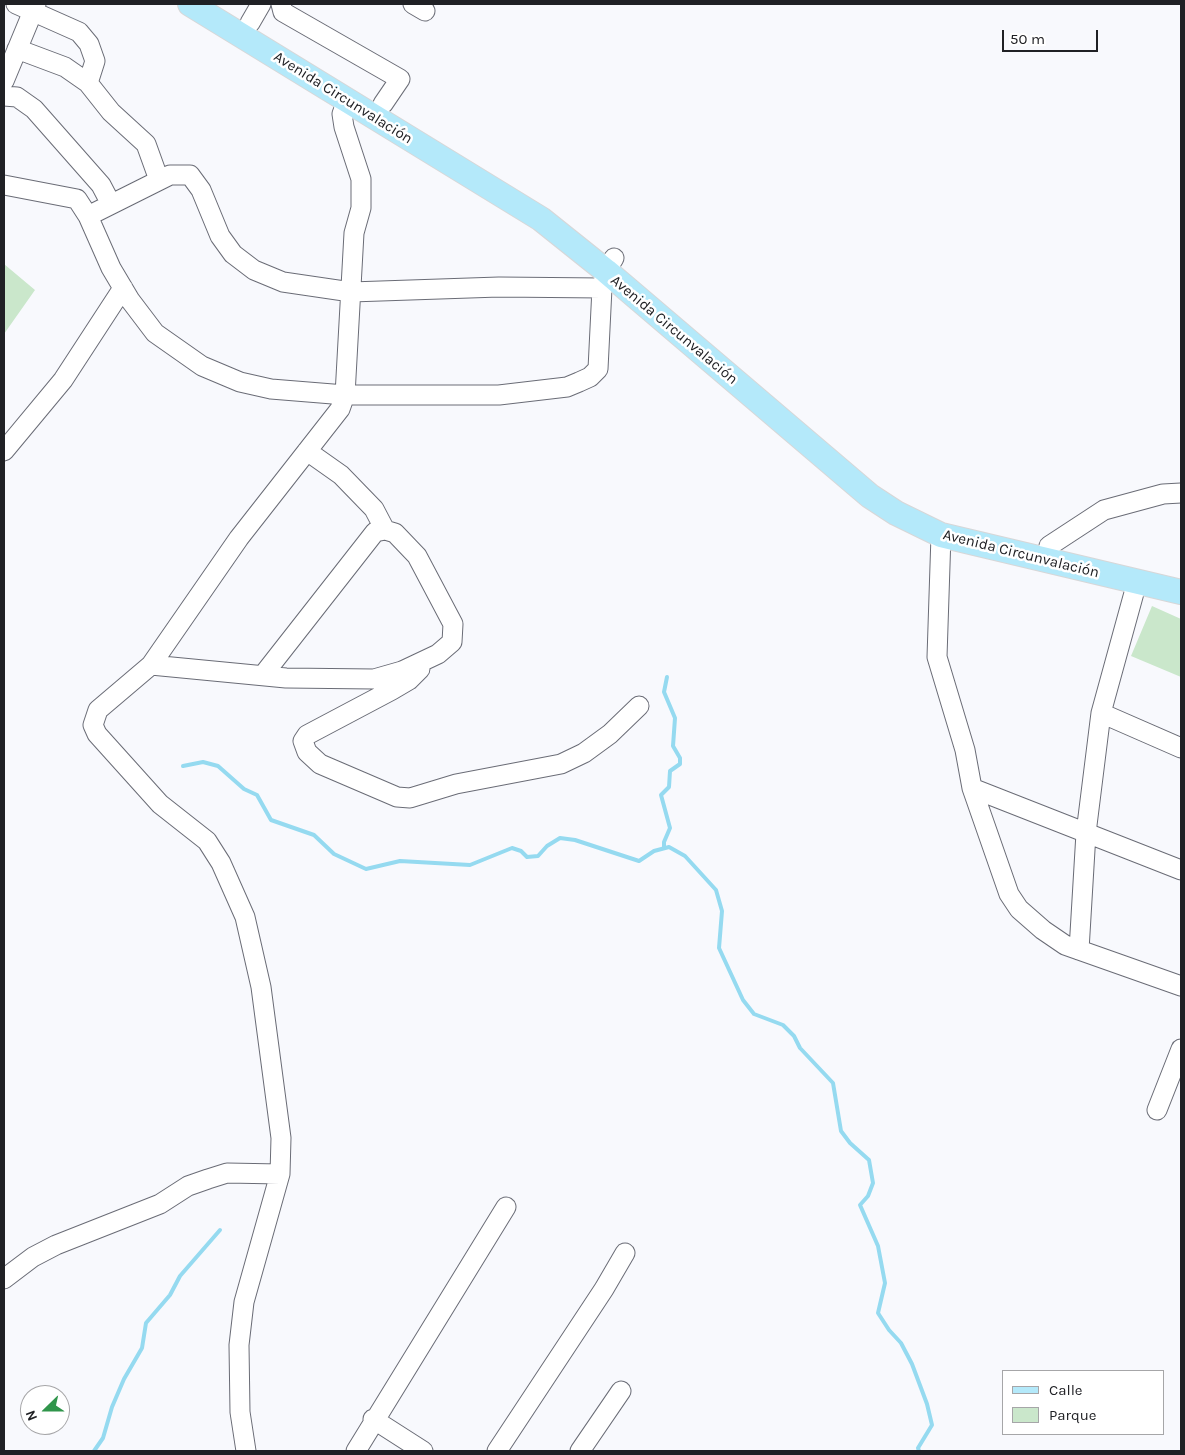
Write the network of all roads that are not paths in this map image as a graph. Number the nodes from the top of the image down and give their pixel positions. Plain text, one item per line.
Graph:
1 (190, 4) edge
2 (219, 4) edge
3 (281, 4) edge
4 (28, 6) edge
5 (255, 13) edge
6 (17, 49) junction
7 (4, 81) edge
8 (88, 83) junction
9 (4, 96) edge
10 (347, 100) junction
11 (383, 104) junction
12 (159, 180) junction
13 (4, 184) edge
14 (111, 204) junction
15 (88, 216) junction
16 (607, 273) junction
17 (123, 288) junction
18 (351, 292) junction
19 (345, 396) junction
20 (4, 451) edge
21 (307, 451) junction
22 (1181, 493) edge
23 (385, 530) junction
24 (941, 536) junction
25 (1049, 546) junction
26 (1181, 577) edge
27 (1137, 582) junction
28 (1181, 592) edge
29 (429, 659) junction
30 (151, 665) junction
31 (263, 676) junction
32 (639, 706) dead end
33 (1101, 713) junction
34 (1181, 748) edge
35 (972, 788) junction
36 (1086, 833) junction
37 (1181, 870) edge
38 (1078, 950) junction
39 (1181, 986) edge
40 (1181, 1049) edge
41 (1157, 1110) dead end
42 (280, 1174) junction
43 (506, 1206) dead end
44 (625, 1253) dead end
45 (4, 1279) edge
46 (621, 1391) dead end
47 (373, 1419) junction
48 (246, 1451) edge
49 (356, 1451) edge
50 (423, 1451) edge
51 (497, 1451) edge
52 (580, 1451) edge

1 - 10 main road, Avenida Circunvalación
2 - 5 main road, Avenida Circunvalación
3 - 11 street
4 - 6 street
4 - 8 street
5 - 11 main road, Avenida Circunvalación
6 - 7 street
6 - 8 street
8 - 12 street
9 - 14 street
10 - 16 main road, Avenida Circunvalación
10 - 18 street
11 - 16 main road, Avenida Circunvalación
12 - 14 street
12 - 18 street
13 - 15 street
14 - 15 street
15 - 17 street
16 - 18 street
16 - 19 street
16 - 24 main road, Avenida Circunvalación
16 - 25 main road, Avenida Circunvalación
17 - 19 street
17 - 20 street
18 - 19 street
19 - 21 street
21 - 23 street
21 - 30 street
22 - 25 street
23 - 29 street
23 - 31 street
24 - 27 main road, Avenida Circunvalación
24 - 35 street
25 - 26 main road, Avenida Circunvalación
27 - 28 main road, Avenida Circunvalación
27 - 33 street
29 - 31 street
29 - 32 street
30 - 31 street
30 - 42 street
33 - 34 street
33 - 36 street
35 - 36 street
35 - 38 street
36 - 37 street
36 - 38 street
38 - 39 street
40 - 41 street
42 - 45 street
42 - 48 street
43 - 47 street
44 - 51 street
46 - 52 street
47 - 49 street
47 - 50 street

